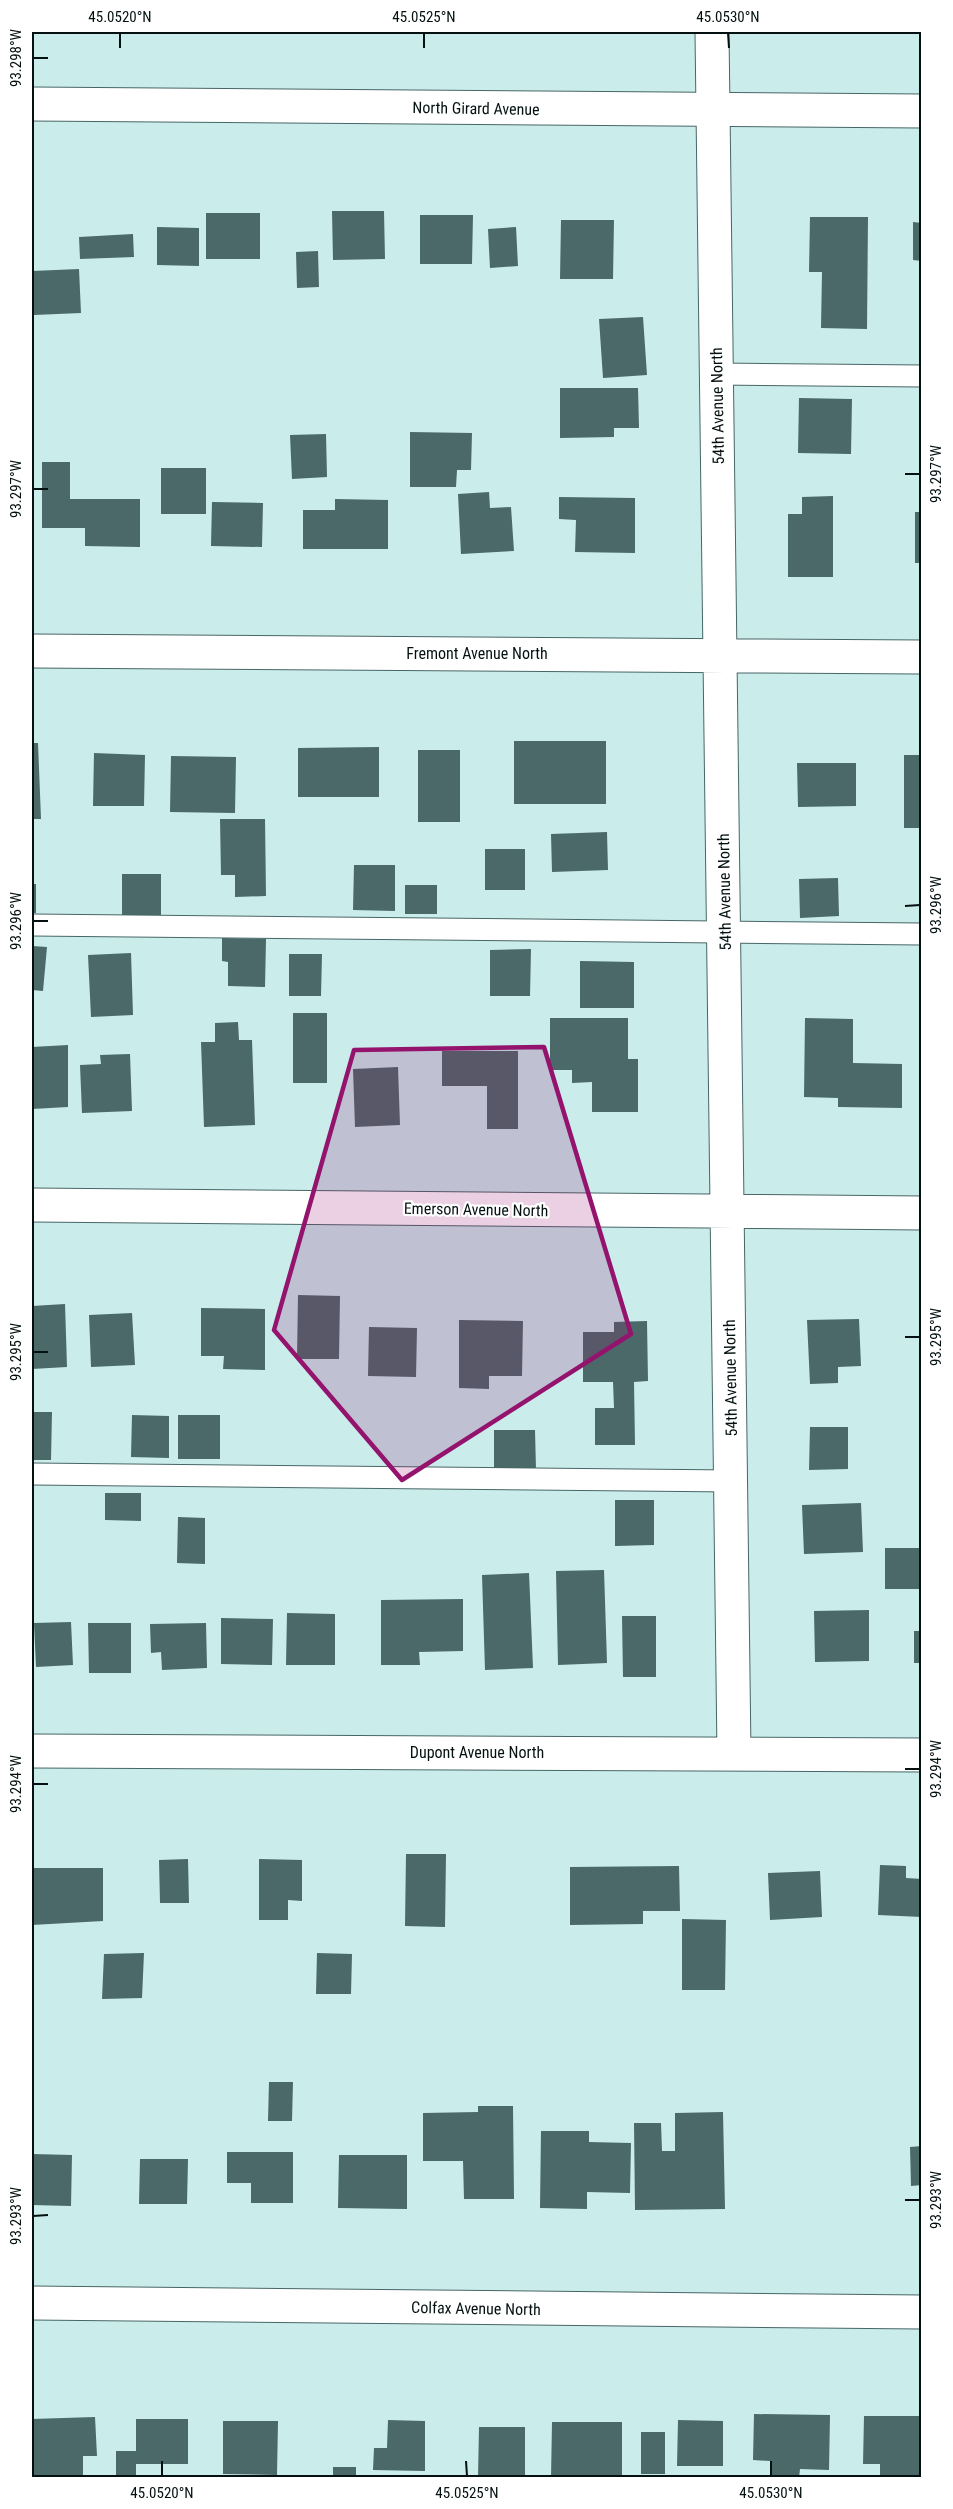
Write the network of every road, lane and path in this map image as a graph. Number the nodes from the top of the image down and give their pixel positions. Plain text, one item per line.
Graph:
1 (712, 32) edge
2 (32, 104) edge
3 (713, 110) junction
4 (921, 111) edge
5 (717, 374) junction
6 (921, 376) edge
7 (32, 651) edge
8 (720, 655) junction
9 (921, 657) edge
10 (32, 925) edge
11 (725, 932) junction
12 (921, 934) edge
13 (32, 1205) edge
14 (728, 1211) junction
15 (921, 1213) edge
16 (32, 1474) edge
17 (732, 1480) junction
18 (32, 1751) edge
19 (734, 1753) junction
20 (921, 1755) edge
21 (32, 2304) edge
22 (921, 2312) edge

1 - 3 street, 54th Avenue North
2 - 3 street, North Girard Avenue
3 - 4 street, North Girard Avenue
3 - 5 street, 54th Avenue North
5 - 6 lane
5 - 8 street, 54th Avenue North
7 - 8 street, Fremont Avenue North
8 - 9 street, Fremont Avenue North
8 - 11 street, 54th Avenue North
10 - 11 lane
11 - 12 lane
11 - 14 street, 54th Avenue North
13 - 14 street, Emerson Avenue North
14 - 15 street, Emerson Avenue North
14 - 17 street, 54th Avenue North
16 - 17 lane
17 - 19 street, 54th Avenue North
18 - 19 street, Dupont Avenue North
19 - 20 street, Dupont Avenue North
21 - 22 street, Colfax Avenue North

